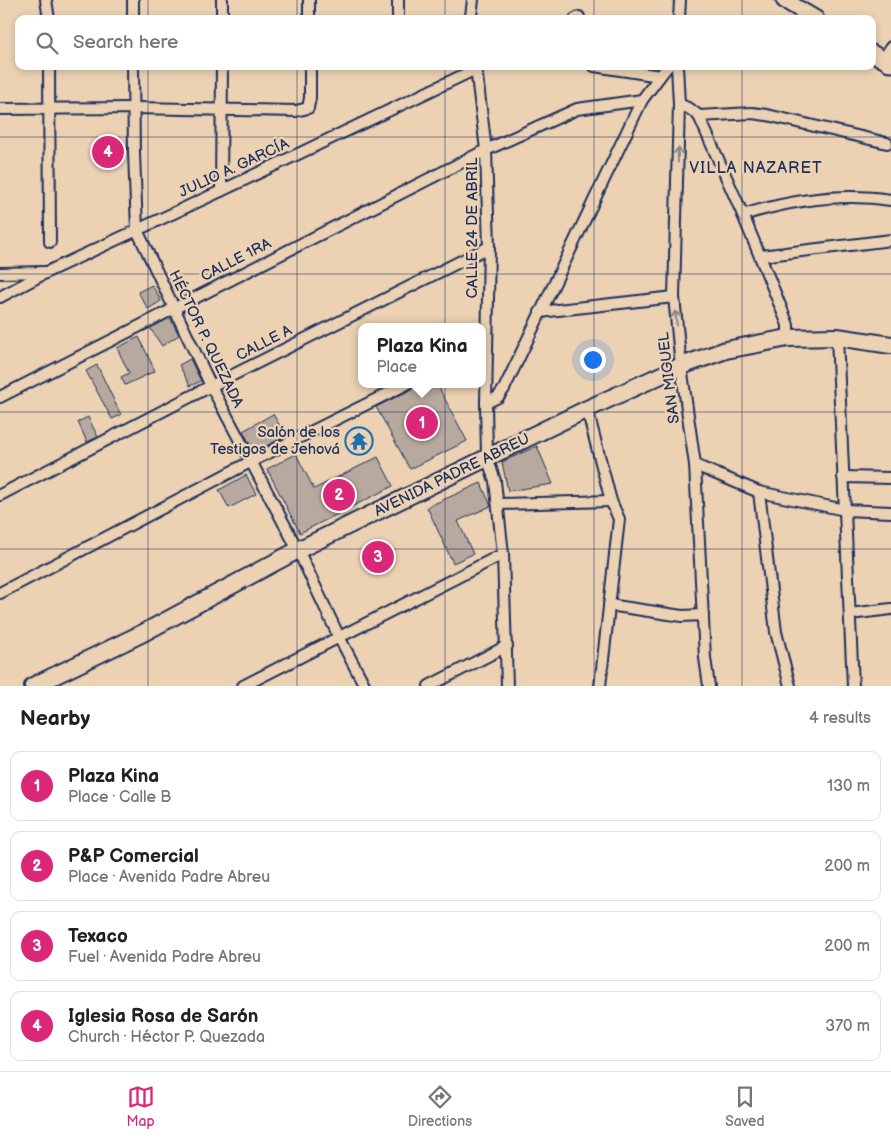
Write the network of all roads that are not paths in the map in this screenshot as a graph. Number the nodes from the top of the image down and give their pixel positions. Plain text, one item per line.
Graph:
1 (46, 0) edge
2 (133, 0) edge
3 (222, 0) edge
4 (309, 0) edge
5 (398, 0) edge
6 (472, 0) edge
7 (680, 0) edge
8 (784, 0) edge
9 (48, 15) edge
10 (133, 15) edge
11 (222, 15) edge
12 (310, 15) edge
13 (398, 15) edge
14 (470, 15) edge
15 (679, 15) edge
16 (809, 15) edge
17 (49, 70) edge
18 (133, 70) edge
19 (222, 70) edge
20 (310, 70) edge
21 (472, 70) edge
22 (478, 70) edge
23 (620, 70) edge
24 (665, 70) edge
25 (677, 70) edge
26 (660, 76) junction
27 (642, 100) junction
28 (679, 104) junction
29 (133, 108) junction
30 (0, 109) edge
31 (48, 109) junction
32 (221, 110) junction
33 (699, 116) junction
34 (887, 143) dead end
35 (486, 150) junction
36 (221, 192) junction
37 (891, 200) edge
38 (743, 215) junction
39 (137, 230) junction
40 (891, 240) edge
41 (50, 242) dead end
42 (489, 247) junction
43 (760, 256) junction
44 (49, 272) junction
45 (0, 273) edge
46 (0, 297) edge
47 (674, 297) junction
48 (174, 309) junction
49 (540, 312) junction
50 (485, 323) edge
51 (788, 338) junction
52 (837, 338) junction
53 (891, 345) edge
54 (681, 366) junction
55 (212, 386) junction
56 (399, 388) edge
57 (486, 388) edge
58 (0, 397) edge
59 (486, 402) junction
60 (587, 409) junction
61 (488, 457) junction
62 (250, 462) junction
63 (695, 465) junction
64 (844, 477) junction
65 (891, 478) edge
66 (760, 492) junction
67 (0, 495) edge
68 (611, 501) junction
69 (499, 504) junction
70 (845, 510) junction
71 (891, 512) edge
72 (298, 550) junction
73 (503, 554) junction
74 (0, 593) edge
75 (609, 605) junction
76 (891, 609) edge
77 (850, 614) junction
78 (703, 616) junction
79 (339, 637) junction
80 (507, 646) junction
81 (34, 686) edge
82 (243, 686) edge
83 (365, 686) edge
84 (429, 686) edge
85 (507, 686) edge
86 (600, 686) edge
87 (709, 686) edge
88 (790, 686) edge
89 (853, 686) edge

1 - 9 street
2 - 10 street
3 - 11 street
4 - 12 street
5 - 13 street
6 - 14 street
7 - 15 street
8 - 16 main road
17 - 31 street
18 - 29 street, HÉCTOR P. QUEZADA
19 - 32 street
20 - 32 street
21 - 36 street, JULIO A. GARCÍA
22 - 35 street, CALLE 24 DE ABRIL
23 - 26 street
24 - 26 street
25 - 28 street, SAN MIGUEL
26 - 27 street
27 - 35 street, CALLE 1RA
27 - 49 street
28 - 33 street
47 -> 28 street, SAN MIGUEL
29 - 31 street
29 - 32 street
29 - 39 street, HÉCTOR P. QUEZADA
30 - 31 street
31 - 41 street
32 - 36 street
33 - 34 street
33 - 38 street
35 - 42 street, CALLE 24 DE ABRIL
35 - 48 street, CALLE 1RA
36 - 39 street, JULIO A. GARCÍA
37 - 38 street
38 - 43 street
39 - 44 street, JULIO A. GARCÍA
39 - 48 street, HÉCTOR P. QUEZADA
40 - 43 street
42 - 50 street, CALLE 24 DE ABRIL
42 - 55 street, CALLE A
43 - 51 street
44 - 45 street
44 - 46 street, JULIO A. GARCÍA
47 - 49 street
54 -> 47 street, SAN MIGUEL
48 - 55 street, HÉCTOR P. QUEZADA
48 - 58 street, CALLE 1RA
49 - 59 street
51 - 52 main road, AVENIDA PADRE ABREU
51 - 54 main road, AVENIDA PADRE ABREU
52 - 53 main road, AVENIDA PADRE ABREU
52 - 64 street
54 - 60 main road, AVENIDA PADRE ABREU
54 - 63 street, SAN MIGUEL
55 - 62 street, HÉCTOR P. QUEZADA
55 - 67 street, CALLE A
56 - 62 street
57 - 59 street, CALLE 24 DE ABRIL
59 - 61 street, CALLE 24 DE ABRIL
60 - 61 main road, AVENIDA PADRE ABREU
60 - 68 street
61 - 69 street, CALLE 24 DE ABRIL
61 - 72 main road, AVENIDA PADRE ABREU
62 - 72 street, HÉCTOR P. QUEZADA
62 - 74 street
63 - 66 street
63 - 78 street, SAN MIGUEL
64 - 65 street
64 - 70 street
66 - 70 street
66 - 88 street
68 - 69 street
68 - 75 street
69 - 73 street, CALLE 24 DE ABRIL
70 - 71 street
70 - 77 street
72 - 79 street, HÉCTOR P. QUEZADA
72 - 81 main road, AVENIDA PADRE ABREU
73 - 79 street
73 - 80 street, CALLE 24 DE ABRIL
75 - 78 street
75 - 86 street
76 - 77 street
77 - 89 street
78 - 87 street, SAN MIGUEL
79 - 82 street
79 - 83 street, HÉCTOR P. QUEZADA
80 - 84 street
80 - 85 street, CALLE 24 DE ABRIL

